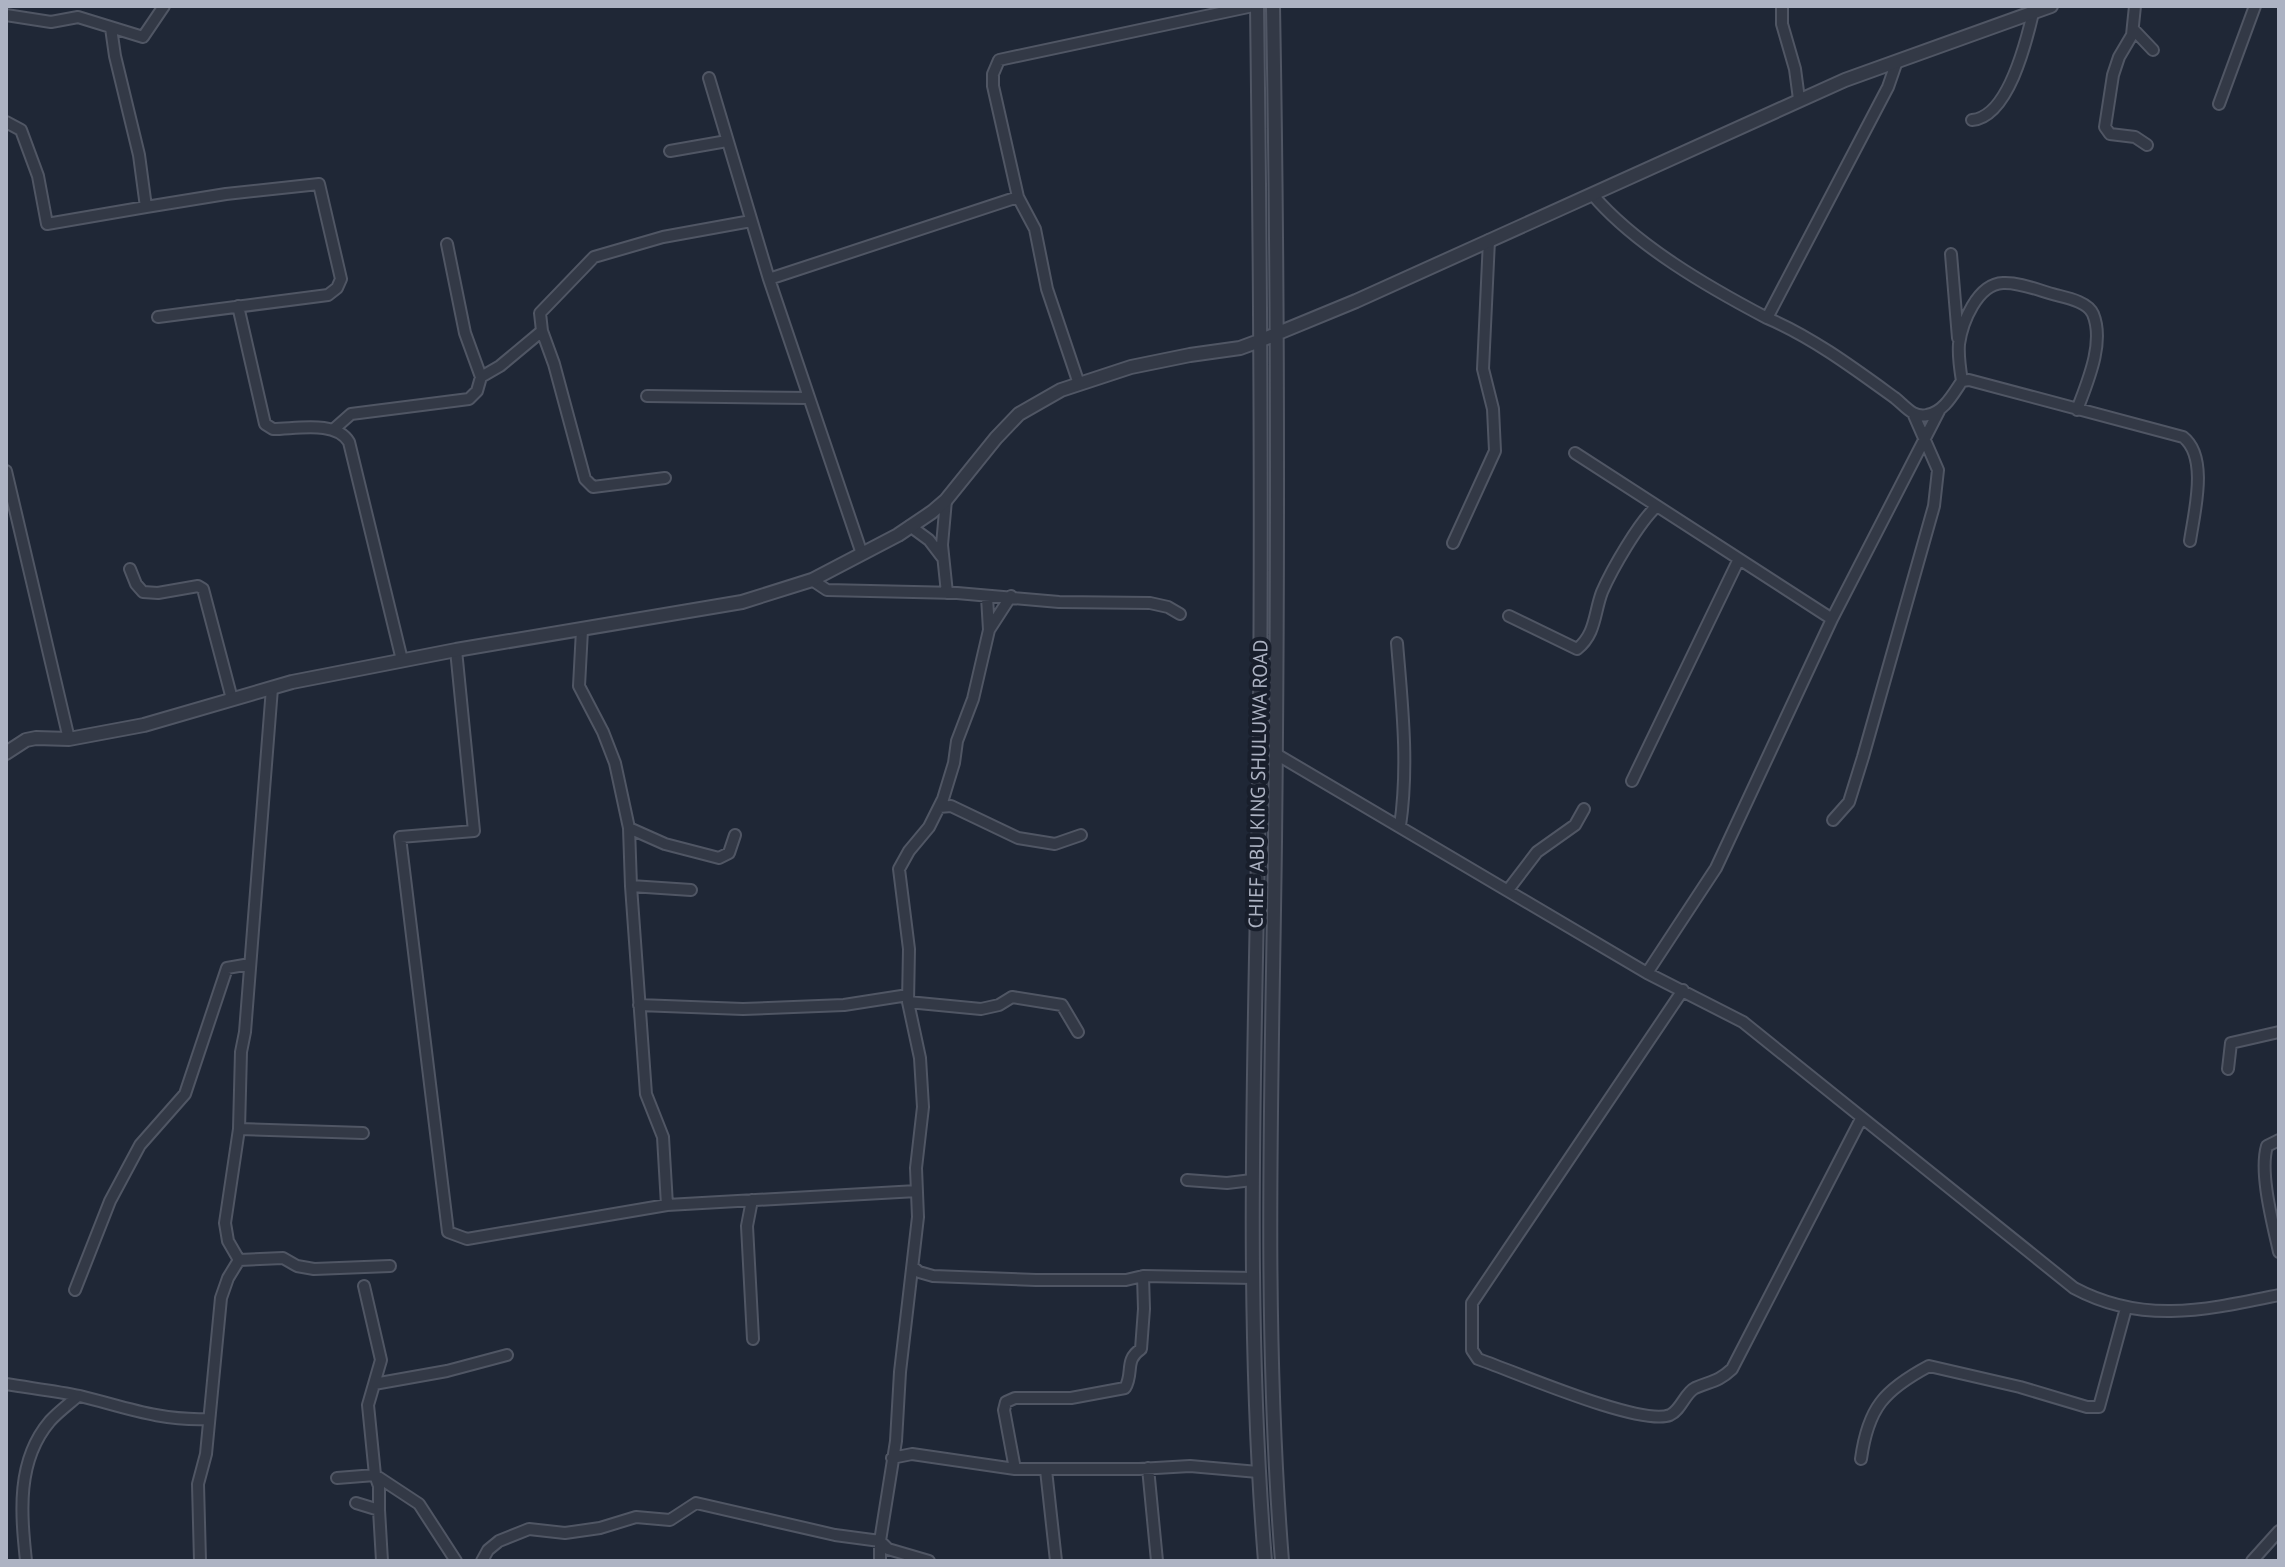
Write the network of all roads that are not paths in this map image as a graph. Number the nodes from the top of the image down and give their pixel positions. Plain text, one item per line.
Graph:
1 (164, 6) edge
2 (1255, 6) edge
3 (1273, 6) edge
4 (1782, 6) edge
5 (2051, 6) edge
6 (2135, 6) edge
7 (2255, 6) edge
8 (2033, 13) junction
9 (6, 15) edge
10 (111, 28) junction
11 (2134, 30) junction
12 (2153, 50) dead end
13 (1897, 61) junction
14 (709, 78) dead end
15 (1799, 99) junction
16 (2219, 104) dead end
17 (1972, 120) dead end
18 (6, 122) edge
19 (727, 141) junction
20 (2147, 145) dead end
21 (670, 151) dead end
22 (1592, 194) junction
23 (1018, 197) junction
24 (146, 207) junction
25 (751, 221) junction
26 (1489, 240) junction
27 (447, 244) dead end
28 (1951, 254) dead end
29 (769, 279) junction
30 (238, 306) junction
31 (158, 317) dead end
32 (1767, 318) junction
33 (542, 331) junction
34 (1276, 333) junction
35 (1259, 341) junction
36 (1959, 344) junction
37 (481, 377) junction
38 (1962, 381) junction
39 (1079, 384) junction
40 (647, 396) dead end
41 (809, 398) junction
42 (2077, 410) junction
43 (1939, 411) junction
44 (1913, 413) junction
45 (334, 429) junction
46 (1925, 436) junction
47 (1575, 453) dead end
48 (6, 471) edge
49 (665, 478) dead end
50 (946, 500) junction
51 (1657, 506) junction
52 (910, 526) junction
53 (2190, 541) dead end
54 (1453, 543) dead end
55 (862, 554) junction
56 (943, 559) junction
57 (1739, 559) junction
58 (130, 569) dead end
59 (812, 580) junction
60 (947, 593) junction
61 (1011, 596) junction
62 (987, 597) junction
63 (1180, 614) dead end
64 (1509, 616) dead end
65 (1832, 619) junction
66 (582, 630) junction
67 (989, 630) junction
68 (1397, 643) dead end
69 (456, 650) junction
70 (402, 660) junction
71 (272, 688) junction
72 (232, 699) junction
73 (69, 739) junction
74 (6, 753) edge
75 (1276, 754) junction
76 (1632, 781) dead end
77 (945, 807) junction
78 (1584, 809) dead end
79 (1833, 820) dead end
80 (1400, 826) junction
81 (629, 828) junction
82 (735, 835) dead end
83 (1081, 835) dead end
84 (631, 886) junction
85 (691, 890) dead end
86 (1508, 890) junction
87 (250, 964) junction
88 (1647, 973) junction
89 (1256, 977) junction
90 (1273, 979) junction
91 (1683, 990) junction
92 (908, 998) junction
93 (639, 1005) junction
94 (1078, 1032) dead end
95 (2279, 1032) edge
96 (2228, 1069) dead end
97 (1861, 1119) junction
98 (239, 1129) junction
99 (363, 1133) dead end
100 (2279, 1140) edge
101 (1187, 1180) dead end
102 (1252, 1180) junction
103 (917, 1191) junction
104 (752, 1200) junction
105 (667, 1205) junction
106 (2279, 1252) edge
107 (239, 1260) junction
108 (390, 1266) dead end
109 (913, 1267) junction
110 (1143, 1276) junction
111 (1254, 1278) junction
112 (364, 1286) dead end
113 (75, 1290) dead end
114 (2279, 1295) edge
115 (2126, 1308) junction
116 (753, 1339) dead end
117 (507, 1355) dead end
118 (6, 1384) edge
119 (374, 1384) junction
120 (78, 1396) junction
121 (208, 1419) junction
122 (896, 1441) junction
123 (912, 1454) junction
124 (892, 1458) junction
125 (1861, 1459) dead end
126 (1148, 1468) junction
127 (1015, 1469) junction
128 (1046, 1470) junction
129 (1258, 1472) junction
130 (375, 1475) junction
131 (337, 1478) dead end
132 (356, 1503) dead end
133 (379, 1510) junction
134 (2279, 1531) edge
135 (880, 1541) junction
136 (26, 1561) edge
137 (200, 1561) edge
138 (382, 1561) edge
139 (456, 1561) edge
140 (482, 1561) edge
141 (880, 1561) edge
142 (929, 1561) edge
143 (1056, 1561) edge
144 (1157, 1561) edge
145 (1265, 1561) edge
146 (1282, 1561) edge
147 (2252, 1561) edge

1 - 10 street
2 - 23 street
2 - 35 street, CHIEF ABU KING SHULUWA ROAD
3 - 34 street
4 - 15 street
5 - 8 street
6 - 11 street
7 - 16 street
8 - 13 street
8 - 17 street
9 - 10 street
10 - 24 street
11 - 12 street
11 - 20 street
13 - 15 street
13 - 32 street
14 - 19 street
15 - 22 street
18 - 24 street
19 - 21 street
19 - 25 street
22 - 26 street
22 - 32 street
23 - 29 street
23 - 39 street
24 - 30 street
25 - 29 street
25 - 33 street
26 - 34 street
26 - 54 street
27 - 37 street
28 - 36 street
29 - 41 street
30 - 31 street
30 - 45 street
32 - 44 street
33 - 37 street
33 - 49 street
34 - 35 street
34 - 75 street
35 - 39 street
35 - 89 street, CHIEF ABU KING SHULUWA ROAD
36 - 38 street
36 - 42 street
37 - 45 street
38 - 42 street
38 - 43 street
39 - 50 street
40 - 41 street
41 - 55 street
42 - 53 street
43 - 44 street
43 - 46 street
44 - 46 street
45 - 70 street
46 - 65 street
46 - 79 street
47 - 51 street
48 - 73 street
50 - 52 street
50 - 56 street
51 - 57 street
51 - 64 street
52 - 55 street
52 - 56 street
55 - 59 street
56 - 60 street
57 - 65 street
57 - 76 street
58 - 72 street
59 - 60 street
59 - 66 street
60 - 62 street
61 - 62 street
61 - 63 street
61 - 67 street
62 - 67 street
65 - 88 street
66 - 69 street
66 - 81 street
67 - 77 street
68 - 80 street
69 - 70 street
69 - 105 street
70 - 71 street
71 - 72 street
71 - 87 street
72 - 73 street
73 - 74 street
75 - 80 street
75 - 90 street
77 - 83 street
77 - 92 street
78 - 86 street
80 - 86 street
81 - 82 street
81 - 84 street
84 - 85 street
84 - 93 street
86 - 88 street
87 - 98 street
87 - 113 street
88 - 91 street
89 - 90 street
89 - 102 street, CHIEF ABU KING SHULUWA ROAD
90 - 146 street
91 - 97 street
91 - 97 street
92 - 93 street
92 - 94 street
92 - 103 street
93 - 105 street
95 - 96 street
97 - 115 street
98 - 99 street
98 - 107 street
100 - 106 street
101 - 102 street
102 - 111 street, CHIEF ABU KING SHULUWA ROAD
103 - 104 street
103 - 109 street
104 - 105 street
104 - 116 street
107 - 108 street
107 - 121 street
109 - 110 street
109 - 122 street
110 - 111 street
110 - 127 street
111 - 129 street, CHIEF ABU KING SHULUWA ROAD
112 - 119 street
114 - 115 street
115 - 125 street
117 - 119 street
118 - 120 street
119 - 130 street
120 - 121 street
120 - 136 street
121 - 137 street
122 - 123 street
122 - 124 street
123 - 124 street
123 - 127 street
124 - 135 street
126 - 128 street
126 - 129 street
126 - 144 street
127 - 128 street
128 - 143 street
129 - 145 street, CHIEF ABU KING SHULUWA ROAD
130 - 131 street
130 - 133 street
130 - 139 street
132 - 133 street
133 - 138 street
134 - 147 street
135 - 140 street
135 - 141 street
135 - 142 street

